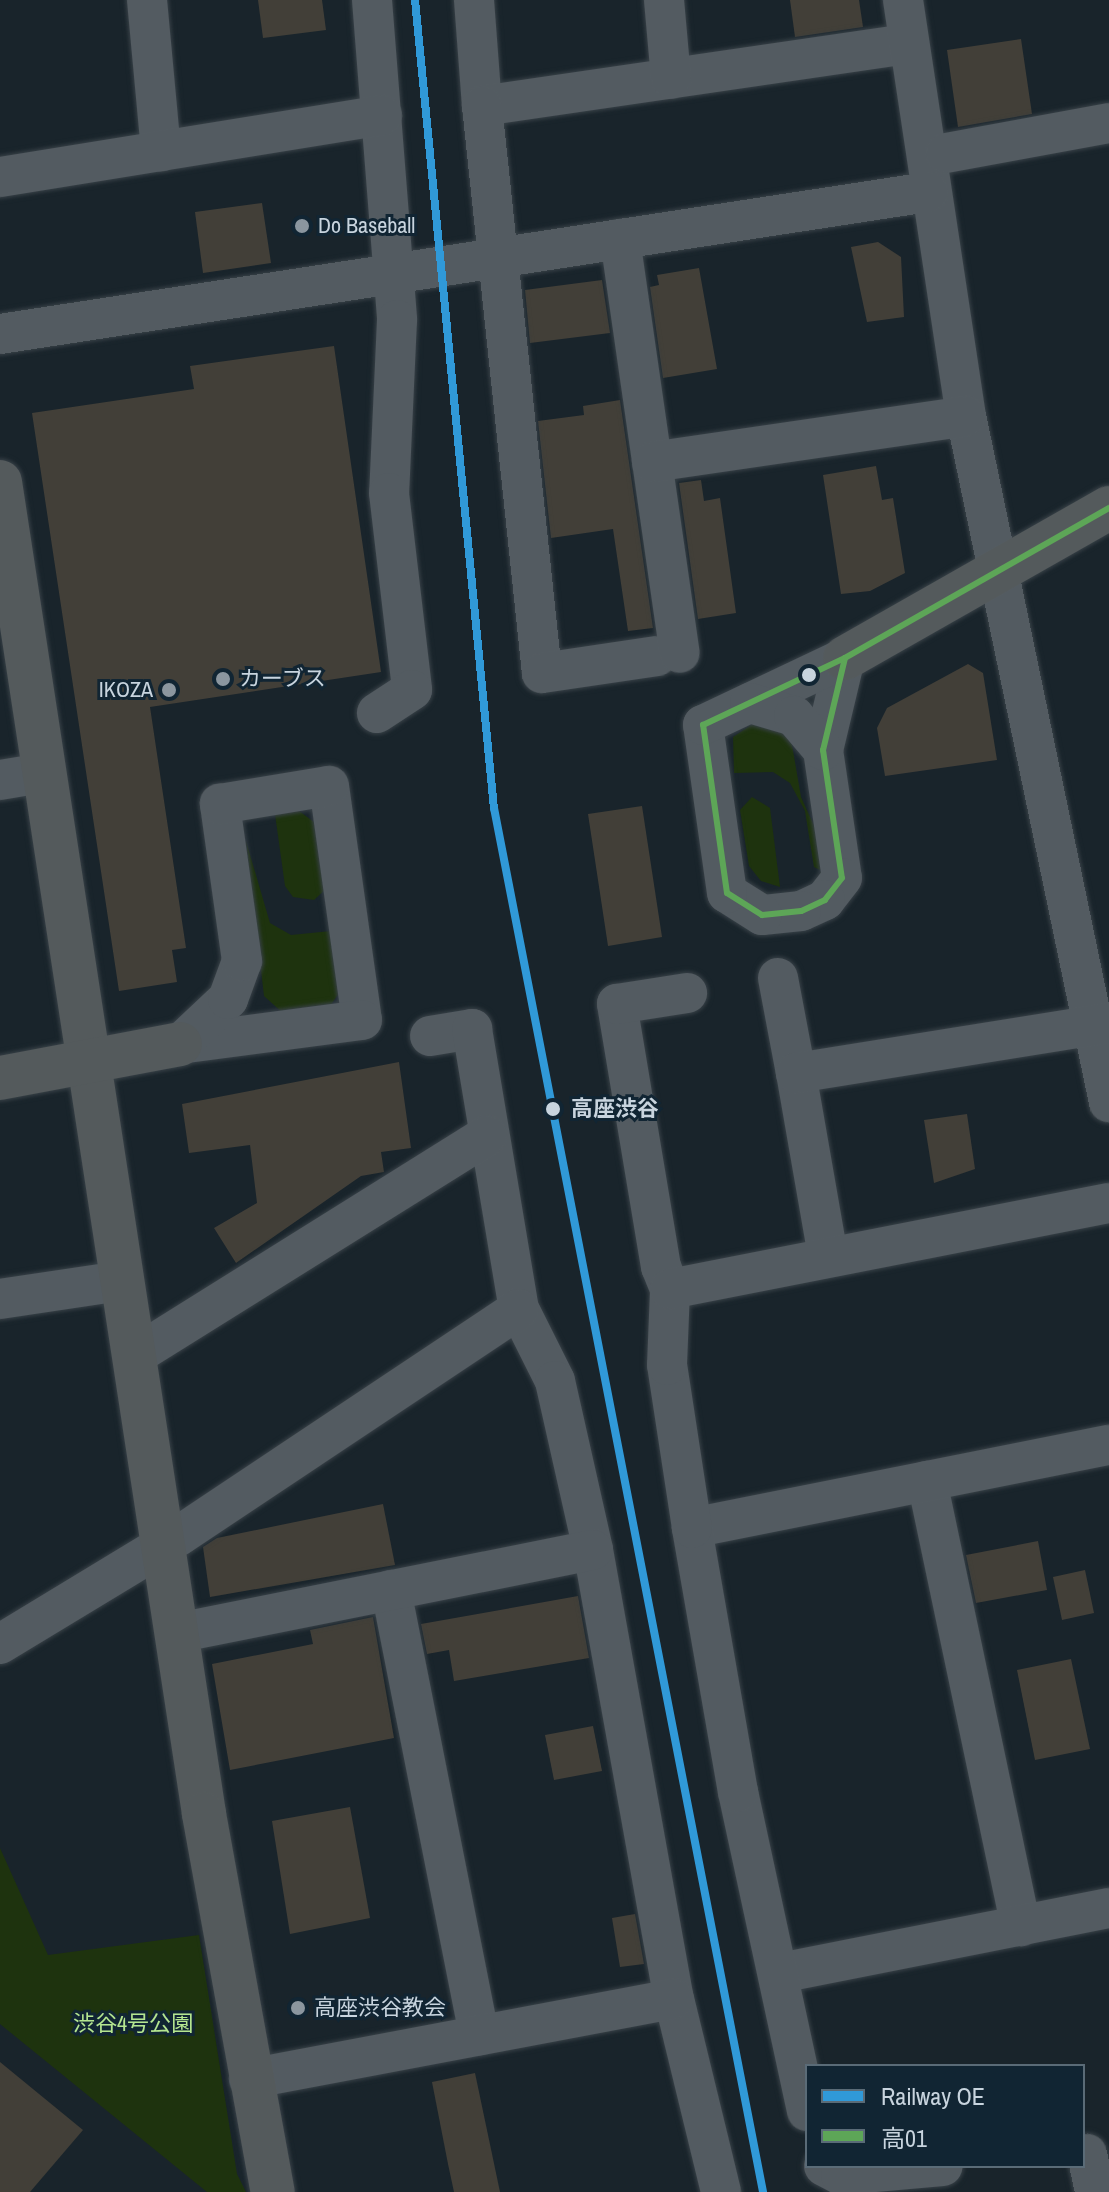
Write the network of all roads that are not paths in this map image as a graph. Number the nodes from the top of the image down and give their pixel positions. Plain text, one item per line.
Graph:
1 (147, 0) edge
2 (372, 0) edge
3 (474, 0) edge
4 (664, 0) edge
5 (903, 0) edge
6 (909, 44) junction
7 (671, 79) junction
8 (482, 106) junction
9 (382, 115) junction
10 (1109, 123) edge
11 (161, 151) junction
12 (946, 153) dead end
13 (0, 177) edge
14 (928, 192) junction
15 (620, 239) junction
16 (494, 259) junction
17 (393, 273) junction
18 (0, 334) edge
19 (966, 416) junction
20 (652, 462) junction
21 (2, 504) edge
22 (1109, 508) edge
23 (999, 572) junction
24 (845, 658) junction
25 (750, 703) junction
26 (377, 713) dead end
27 (823, 750) junction
28 (21, 776) edge
29 (242, 961) junction
30 (778, 978) dead end
31 (687, 993) dead end
32 (1102, 1022) edge
33 (289, 1032) junction
34 (430, 1036) dead end
35 (180, 1044) junction
36 (89, 1060) junction
37 (796, 1073) junction
38 (0, 1078) edge
39 (1109, 1102) edge
40 (487, 1135) junction
41 (1109, 1203) edge
42 (828, 1256) junction
43 (121, 1281) junction
44 (670, 1289) junction
45 (0, 1299) edge
46 (519, 1309) junction
47 (136, 1366) junction
48 (1109, 1445) edge
49 (927, 1481) junction
50 (692, 1528) junction
51 (161, 1533) junction
52 (593, 1550) junction
53 (391, 1590) junction
54 (177, 1633) junction
55 (0, 1644) edge
56 (1109, 1908) edge
57 (1021, 1926) junction
58 (780, 1973) junction
59 (674, 1999) junction
60 (479, 2035) junction
61 (249, 2079) junction
62 (805, 2101) edge
63 (925, 2168) edge
64 (836, 2178) edge
65 (273, 2192) edge
66 (721, 2192) edge

1 - 11 street
2 - 9 street
3 - 8 street
4 - 7 street
5 - 6 street
6 - 7 street
6 - 14 street
7 - 8 street
8 - 16 street
9 - 11 street
9 - 17 street
10 - 12 street
11 - 13 street
14 - 15 street
14 - 19 street
15 - 16 street
15 - 20 street
16 - 17 street
16 - 20 street
17 - 18 street
17 - 26 street
19 - 20 street
19 - 23 street
21 - 28 street
22 - 23 street
23 - 24 street
23 - 32 street
24 - 25 street
24 - 27 street
25 - 27 street
25 - 27 street
28 - 36 street
29 - 33 street
29 - 33 street
29 - 35 street
30 - 37 street
31 - 44 street
32 - 37 street
32 - 39 street
33 - 35 street
34 - 40 street
35 - 36 street
36 - 38 street
36 - 43 street
37 - 42 street
40 - 46 street
40 - 47 street
41 - 42 street
42 - 44 street
43 - 45 street
43 - 47 street
44 - 50 street
46 - 51 street
46 - 52 street
47 - 51 street
48 - 49 street
49 - 50 street
49 - 57 street
50 - 58 street
51 - 54 street
51 - 55 street
52 - 53 street
52 - 59 street
53 - 54 street
53 - 60 street
54 - 61 street
56 - 57 street
57 - 58 street
58 - 62 street
59 - 60 street
59 - 66 street
60 - 61 street
61 - 65 street
63 - 64 street

